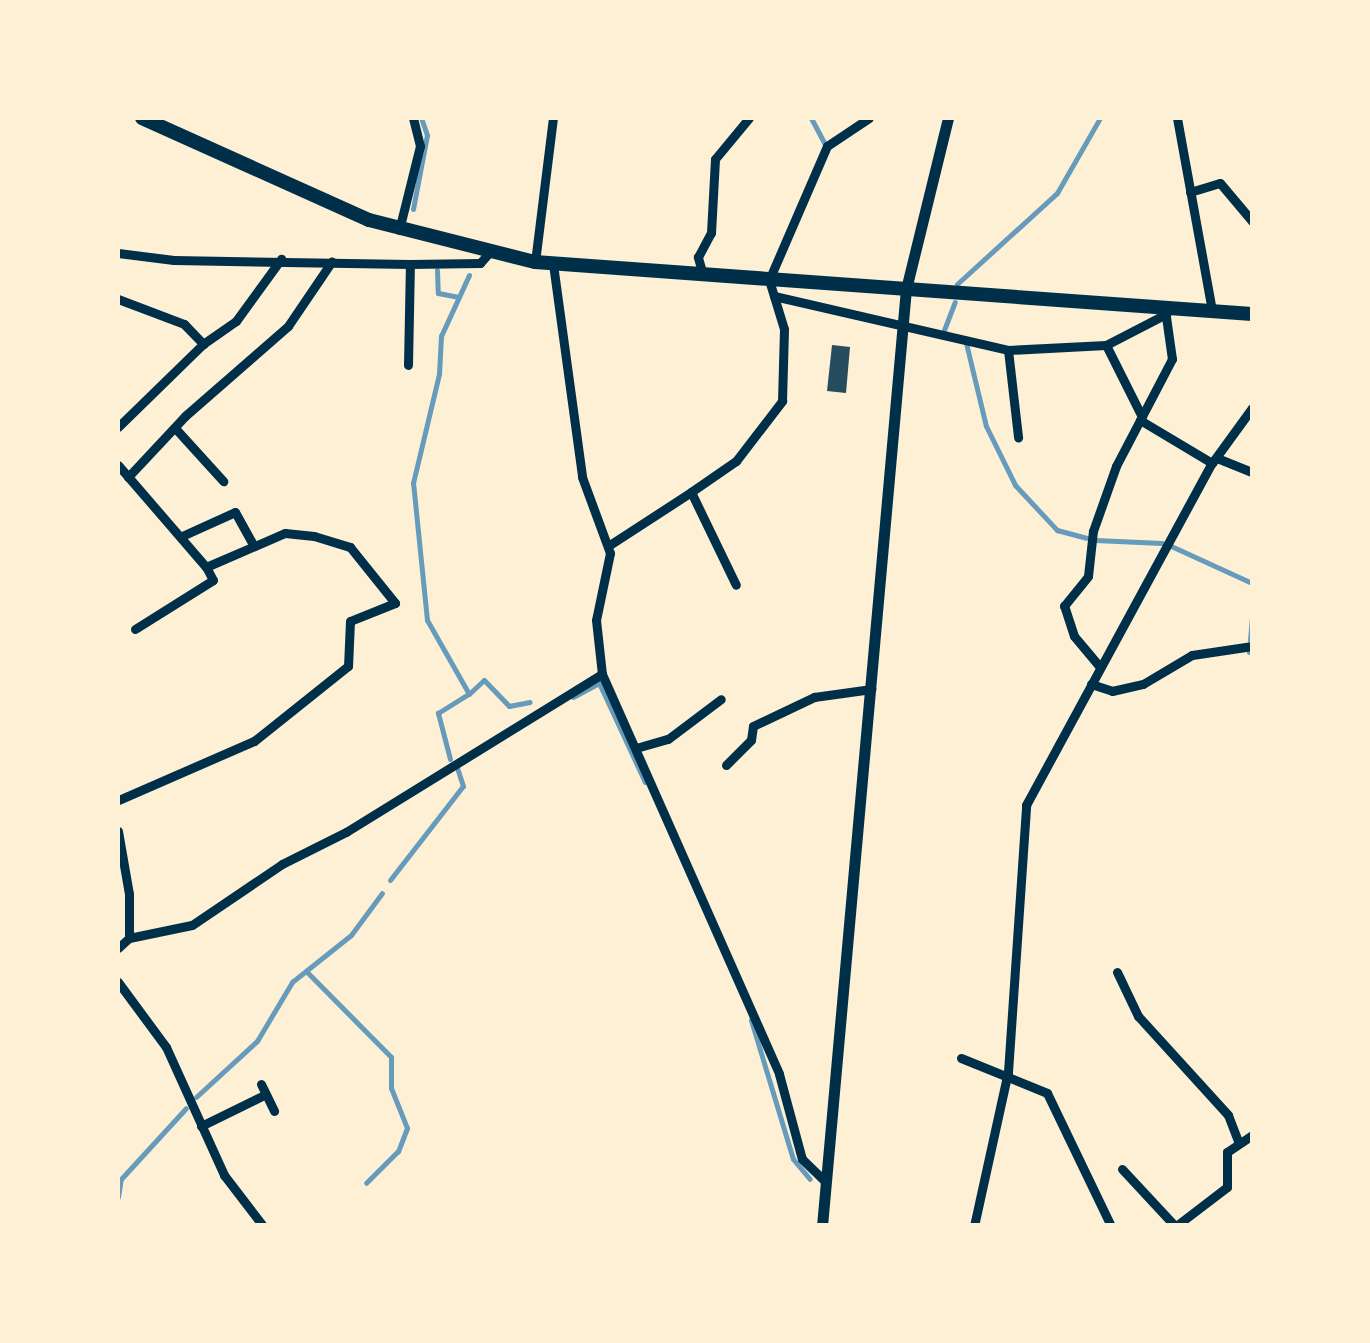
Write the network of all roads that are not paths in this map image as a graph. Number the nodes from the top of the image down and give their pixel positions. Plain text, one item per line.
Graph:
1 (142, 118) edge
2 (413, 118) edge
3 (553, 118) edge
4 (749, 118) edge
5 (869, 118) edge
6 (948, 118) edge
7 (1178, 118) edge
8 (1190, 192) junction
9 (1252, 221) edge
10 (399, 230) junction
11 (118, 252) edge
12 (489, 253) junction
13 (282, 259) junction
14 (332, 261) junction
15 (535, 262) junction
16 (410, 264) junction
17 (553, 264) junction
18 (703, 276) junction
19 (769, 280) junction
20 (906, 289) junction
21 (774, 296) junction
22 (118, 299) edge
23 (1165, 311) junction
24 (1212, 311) junction
25 (1252, 314) edge
26 (903, 326) junction
27 (203, 344) junction
28 (1106, 345) junction
29 (1008, 350) junction
30 (408, 366) dead end
31 (1252, 408) edge
32 (1141, 418) junction
33 (118, 427) edge
34 (174, 428) junction
35 (1018, 437) dead end
36 (1215, 460) junction
37 (118, 465) edge
38 (1252, 472) edge
39 (128, 477) junction
40 (223, 481) dead end
41 (691, 492) junction
42 (182, 536) junction
43 (253, 545) junction
44 (608, 546) junction
45 (206, 566) junction
46 (736, 585) dead end
47 (135, 628) dead end
48 (1252, 646) edge
49 (1100, 667) junction
50 (602, 674) junction
51 (1091, 684) junction
52 (871, 689) junction
53 (721, 699) dead end
54 (636, 748) junction
55 (726, 765) dead end
56 (118, 800) edge
57 (118, 831) edge
58 (128, 938) junction
59 (118, 948) edge
60 (1117, 972) dead end
61 (118, 982) edge
62 (961, 1058) dead end
63 (1008, 1072) junction
64 (274, 1111) dead end
65 (201, 1126) junction
66 (1252, 1135) edge
67 (1240, 1143) junction
68 (1122, 1169) dead end
69 (825, 1181) junction
70 (263, 1226) edge
71 (822, 1226) edge
72 (974, 1226) edge
73 (1111, 1226) edge
74 (1175, 1226) edge

1 - 10 main road
2 - 10 street
3 - 15 street
4 - 18 street
5 - 19 street
6 - 20 street
7 - 8 street
8 - 9 street
8 - 24 street
10 - 12 main road
11 - 13 street
12 - 15 main road
12 - 16 street
13 - 14 street
13 - 27 street
14 - 16 street
14 - 34 street
15 - 17 main road
16 - 30 street
17 - 18 main road
17 - 44 street
18 - 19 main road
19 - 20 main road
19 - 21 street
20 - 23 main road
20 - 26 street
21 - 26 street
21 - 41 street
22 - 27 street
23 - 24 main road
23 - 28 street
23 - 32 street
24 - 25 main road
26 - 29 street
26 - 52 street
27 - 33 street
28 - 29 street
28 - 32 street
29 - 35 street
31 - 36 street
32 - 36 street
32 - 49 street
34 - 39 street
34 - 40 street
36 - 38 street
36 - 49 street
37 - 39 street
39 - 42 street
41 - 44 street
41 - 46 street
42 - 43 street
42 - 45 street
43 - 45 street
43 - 56 street
44 - 50 street
45 - 47 street
48 - 51 street
49 - 51 street
50 - 54 street
50 - 58 street
51 - 63 street
52 - 55 street
52 - 69 street
53 - 54 street
54 - 69 street
57 - 58 street
58 - 59 street
60 - 67 street
61 - 65 street
62 - 63 street
63 - 72 street
63 - 73 street
64 - 65 street
65 - 70 street
66 - 67 street
67 - 74 street
68 - 74 street
69 - 71 street

